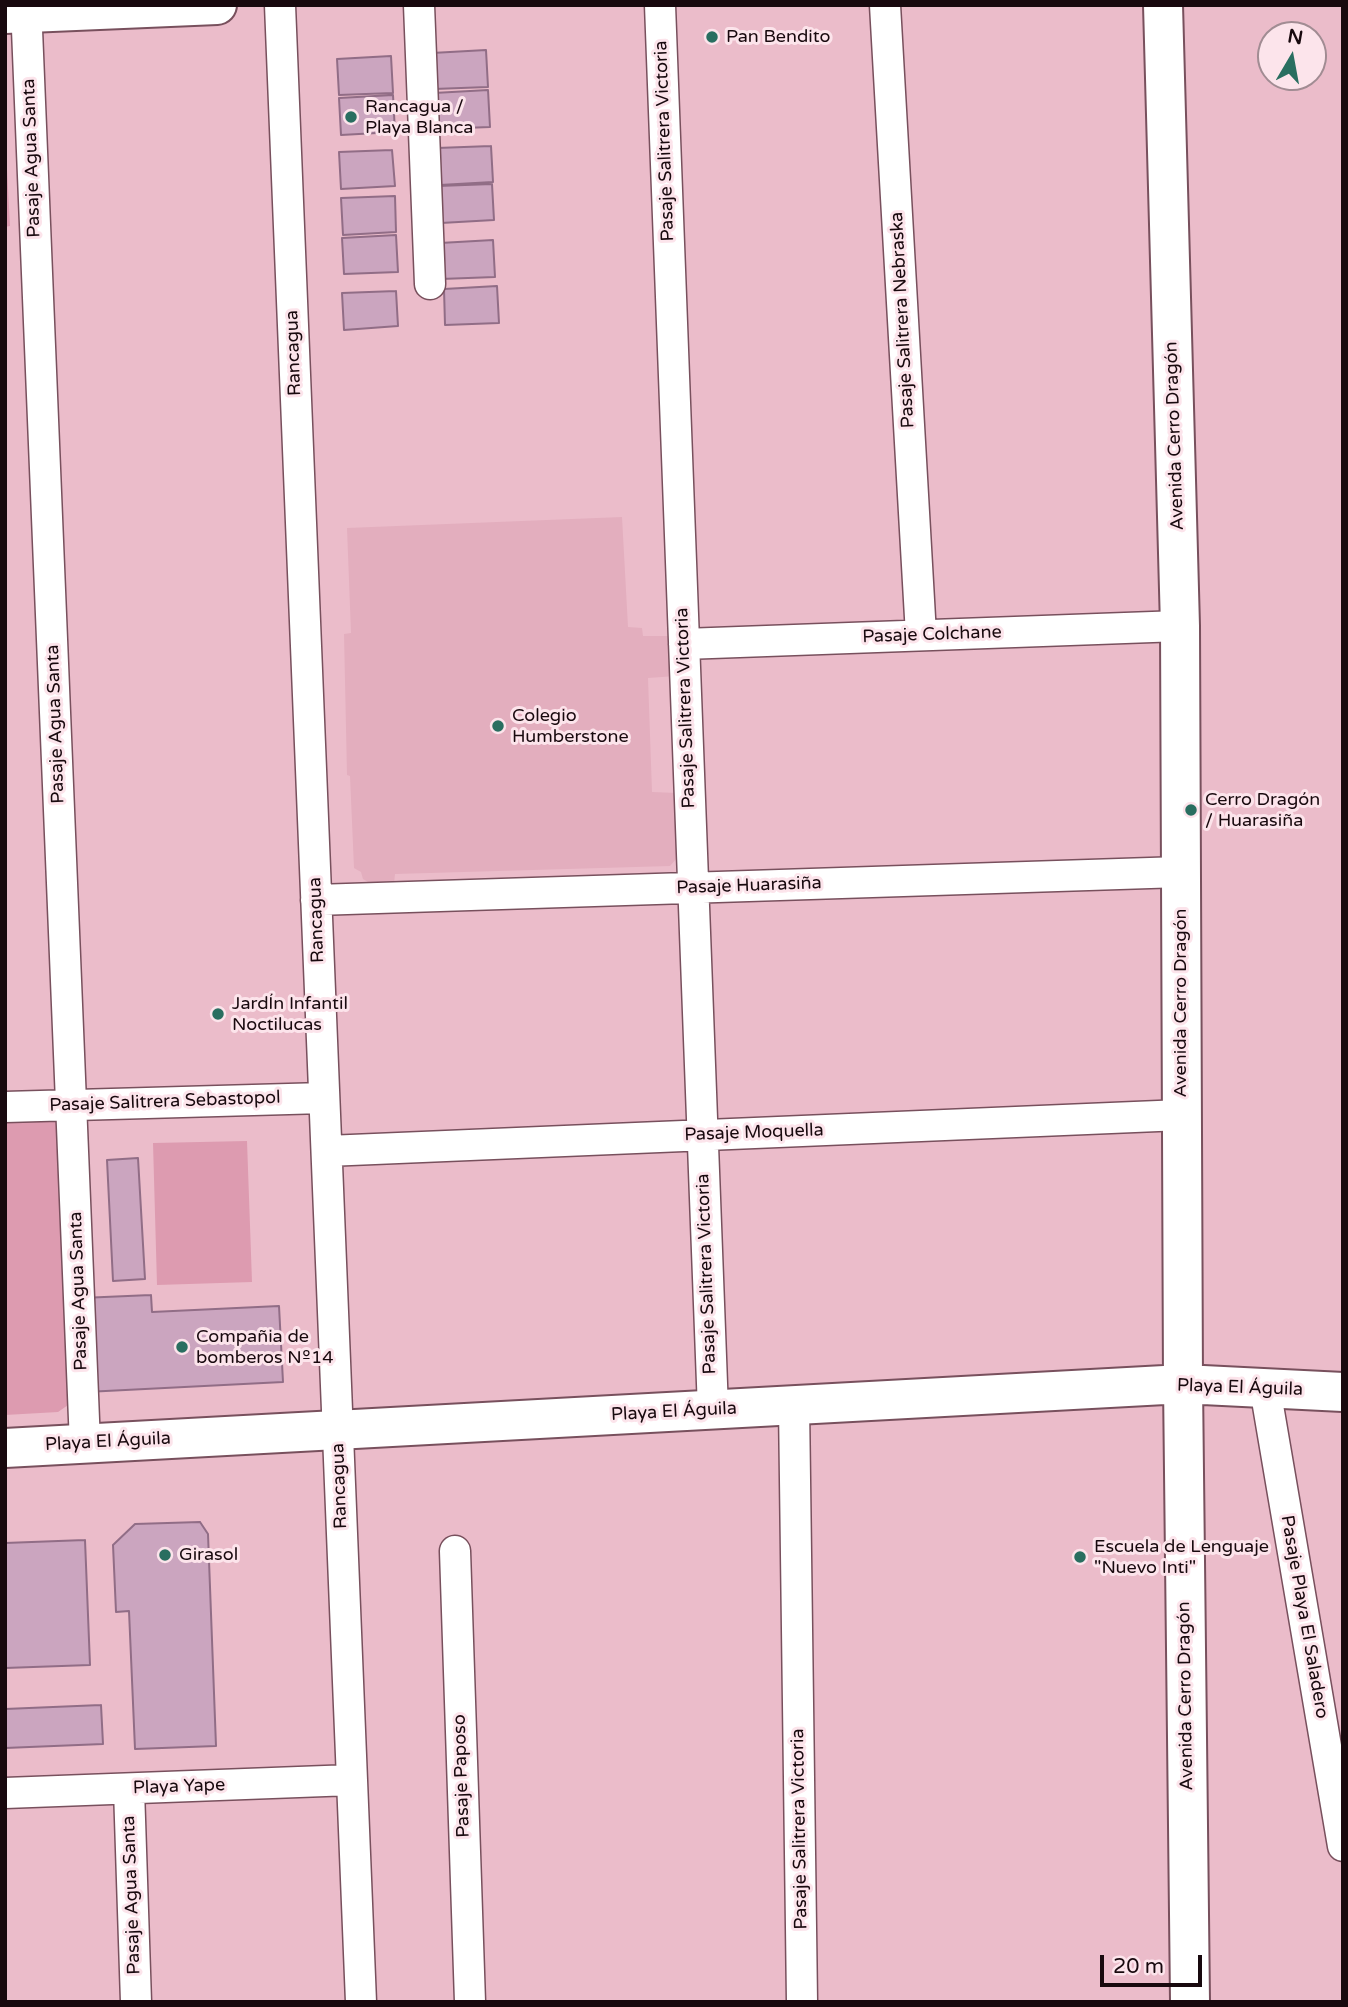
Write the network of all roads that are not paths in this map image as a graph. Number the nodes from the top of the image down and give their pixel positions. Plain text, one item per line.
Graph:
1 (217, 5) edge
2 (280, 5) edge
3 (419, 5) edge
4 (660, 5) edge
5 (886, 5) edge
6 (1163, 5) edge
7 (19, 11) edge
8 (430, 284) dead end
9 (1180, 626) junction
10 (921, 635) junction
11 (684, 644) junction
12 (1181, 872) junction
13 (693, 888) junction
14 (316, 900) junction
15 (324, 1098) junction
16 (71, 1105) junction
17 (5, 1107) edge
18 (1182, 1115) junction
19 (702, 1135) junction
20 (327, 1151) junction
21 (1183, 1384) junction
22 (1265, 1388) junction
23 (1343, 1392) edge
24 (794, 1405) junction
25 (713, 1410) junction
26 (338, 1430) junction
27 (85, 1444) junction
28 (5, 1448) edge
29 (455, 1550) dead end
30 (352, 1780) junction
31 (129, 1789) junction
32 (5, 1793) edge
33 (1343, 1846) edge
34 (136, 2002) edge
35 (361, 2002) edge
36 (470, 2002) edge
37 (802, 2002) edge
38 (1190, 2002) edge

1 - 7 street
2 - 14 street, Rancagua
3 - 8 street
4 - 11 street, Pasaje Salitrera Victoria
5 - 10 street, Pasaje Salitrera Nebraska
6 - 9 street, Avenida Cerro Dragón
7 - 16 street, Pasaje Agua Santa
9 - 10 street, Pasaje Colchane
9 - 12 street, Avenida Cerro Dragón
10 - 11 street, Pasaje Colchane
11 - 13 street, Pasaje Salitrera Victoria
12 - 13 street, Pasaje Huarasiña
12 - 18 street, Avenida Cerro Dragón
13 - 14 street, Pasaje Huarasiña
13 - 19 street, Pasaje Salitrera Victoria
14 - 15 street, Rancagua
15 - 16 street, Pasaje Salitrera Sebastopol
15 - 20 street, Rancagua
16 - 17 street, Pasaje Salitrera Sebastopol
16 - 27 street, Pasaje Agua Santa
18 - 19 street, Pasaje Moquella
18 - 21 street, Avenida Cerro Dragón
19 - 20 street, Pasaje Moquella
19 - 25 street, Pasaje Salitrera Victoria
20 - 26 street, Rancagua
21 - 22 street, Playa El Águila
21 - 24 street, Playa El Águila
21 - 38 street, Avenida Cerro Dragón
22 - 23 street, Playa El Águila
22 - 33 street, Pasaje Playa El Saladero
24 - 25 street, Playa El Águila
24 - 37 street, Pasaje Salitrera Victoria
25 - 26 street, Playa El Águila
26 - 27 street, Playa El Águila
26 - 30 street, Rancagua
27 - 28 street, Playa El Águila
29 - 36 street, Pasaje Paposo
30 - 31 street, Playa Yape
30 - 35 street, Rancagua
31 - 32 street, Playa Yape
31 - 34 street, Pasaje Agua Santa

